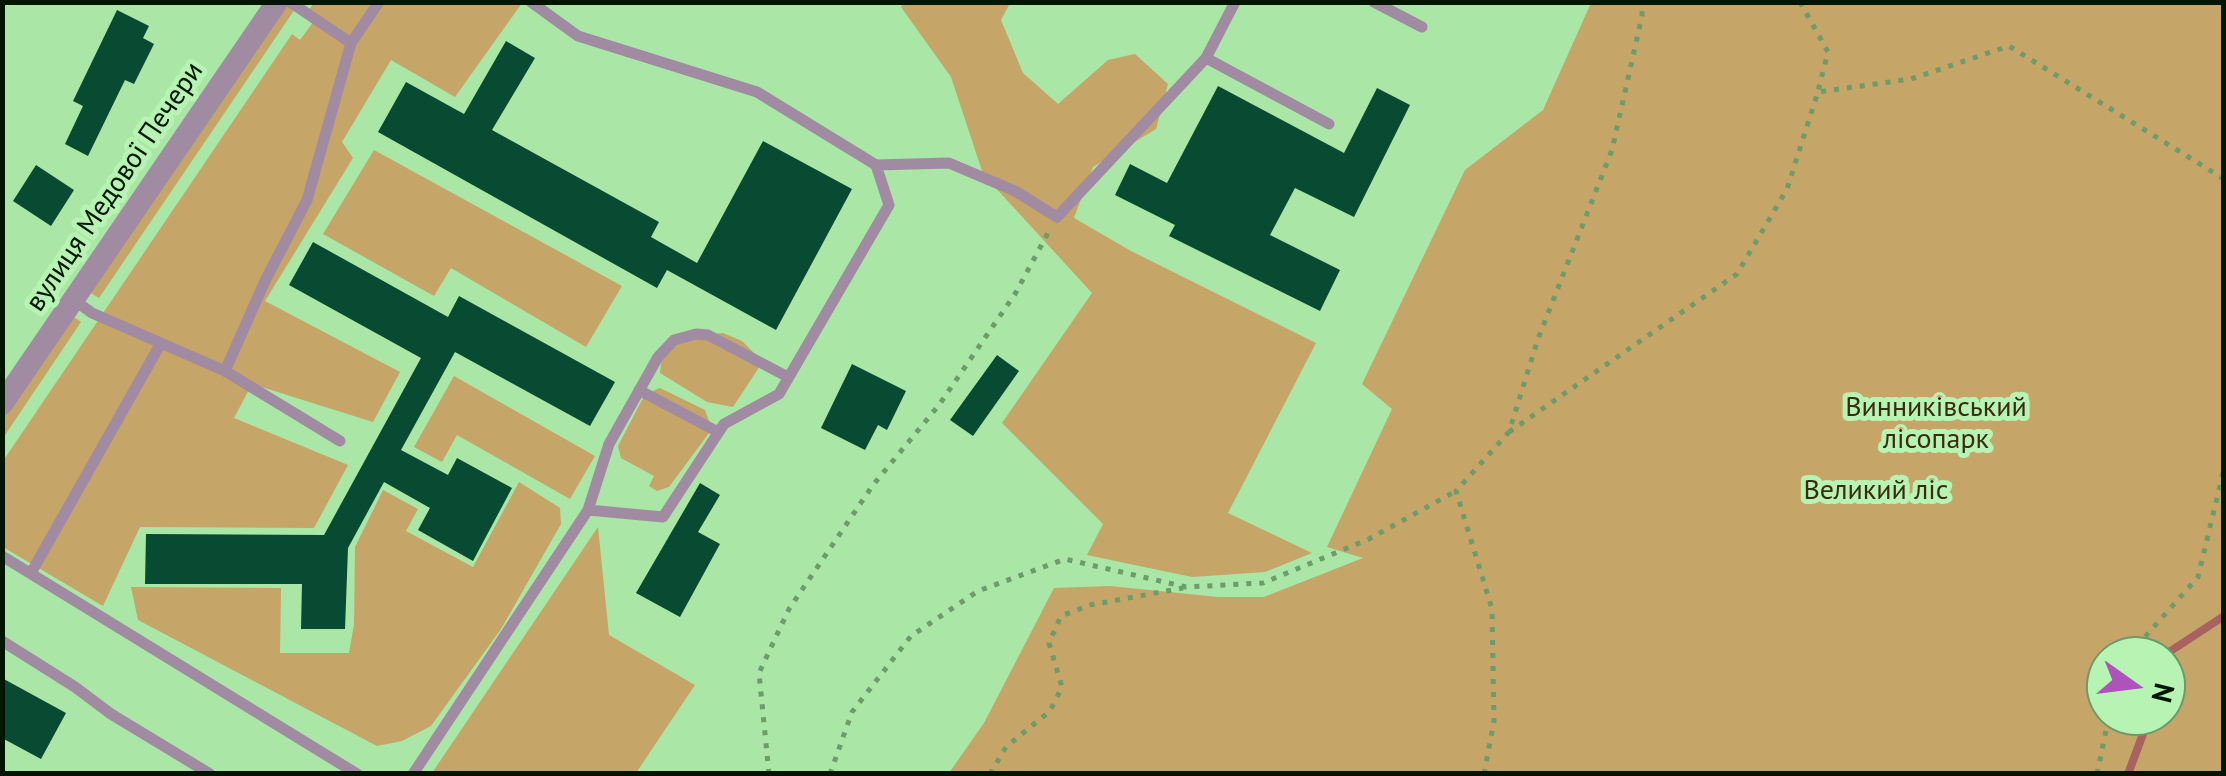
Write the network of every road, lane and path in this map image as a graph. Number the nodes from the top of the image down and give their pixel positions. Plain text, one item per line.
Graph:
1 (276, 2) edge
2 (290, 2) edge
3 (379, 2) edge
4 (531, 2) edge
5 (1235, 2) edge
6 (1374, 2) edge
7 (1642, 2) edge
8 (1800, 2) edge
9 (1422, 28) dead end
10 (352, 43) junction
11 (1206, 58) junction
12 (1818, 92) junction
13 (1329, 124) dead end
14 (876, 165) junction
15 (2224, 179) edge
16 (1057, 217) junction
17 (74, 300) junction
18 (161, 343) junction
19 (224, 371) junction
20 (788, 377) junction
21 (640, 390) junction
22 (2, 404) edge
23 (718, 432) junction
24 (1509, 432) junction
25 (340, 441) dead end
26 (2224, 469) edge
27 (1456, 491) junction
28 (588, 510) junction
29 (2, 556) edge
30 (31, 573) junction
31 (1186, 587) junction
32 (2146, 636) edge
33 (2, 641) edge
34 (2105, 736) edge
35 (210, 774) edge
36 (357, 774) edge
37 (413, 774) edge
38 (769, 774) edge
39 (830, 774) edge
40 (990, 774) edge
41 (1484, 774) edge
42 (2097, 774) edge

1 - 17 street, вулиця Медової Печери
2 - 10 lane
3 - 10 lane
4 - 14 lane
5 - 11 lane
6 - 9 lane
7 - 24 path
8 - 12 path
10 - 19 lane
11 - 13 lane
11 - 16 lane
12 - 15 path
12 - 24 path
14 - 16 lane
14 - 20 lane
16 - 38 path
17 - 18 lane
17 - 22 street, вулиця Медової Печери
18 - 19 lane
18 - 30 lane
19 - 25 lane
20 - 21 lane
20 - 23 lane
21 - 23 lane
21 - 28 lane
23 - 28 lane
24 - 27 path
26 - 32 path
27 - 31 path
27 - 41 path
28 - 37 lane
29 - 30 lane
30 - 36 lane
31 - 39 path
31 - 40 path
33 - 35 lane
34 - 42 path

